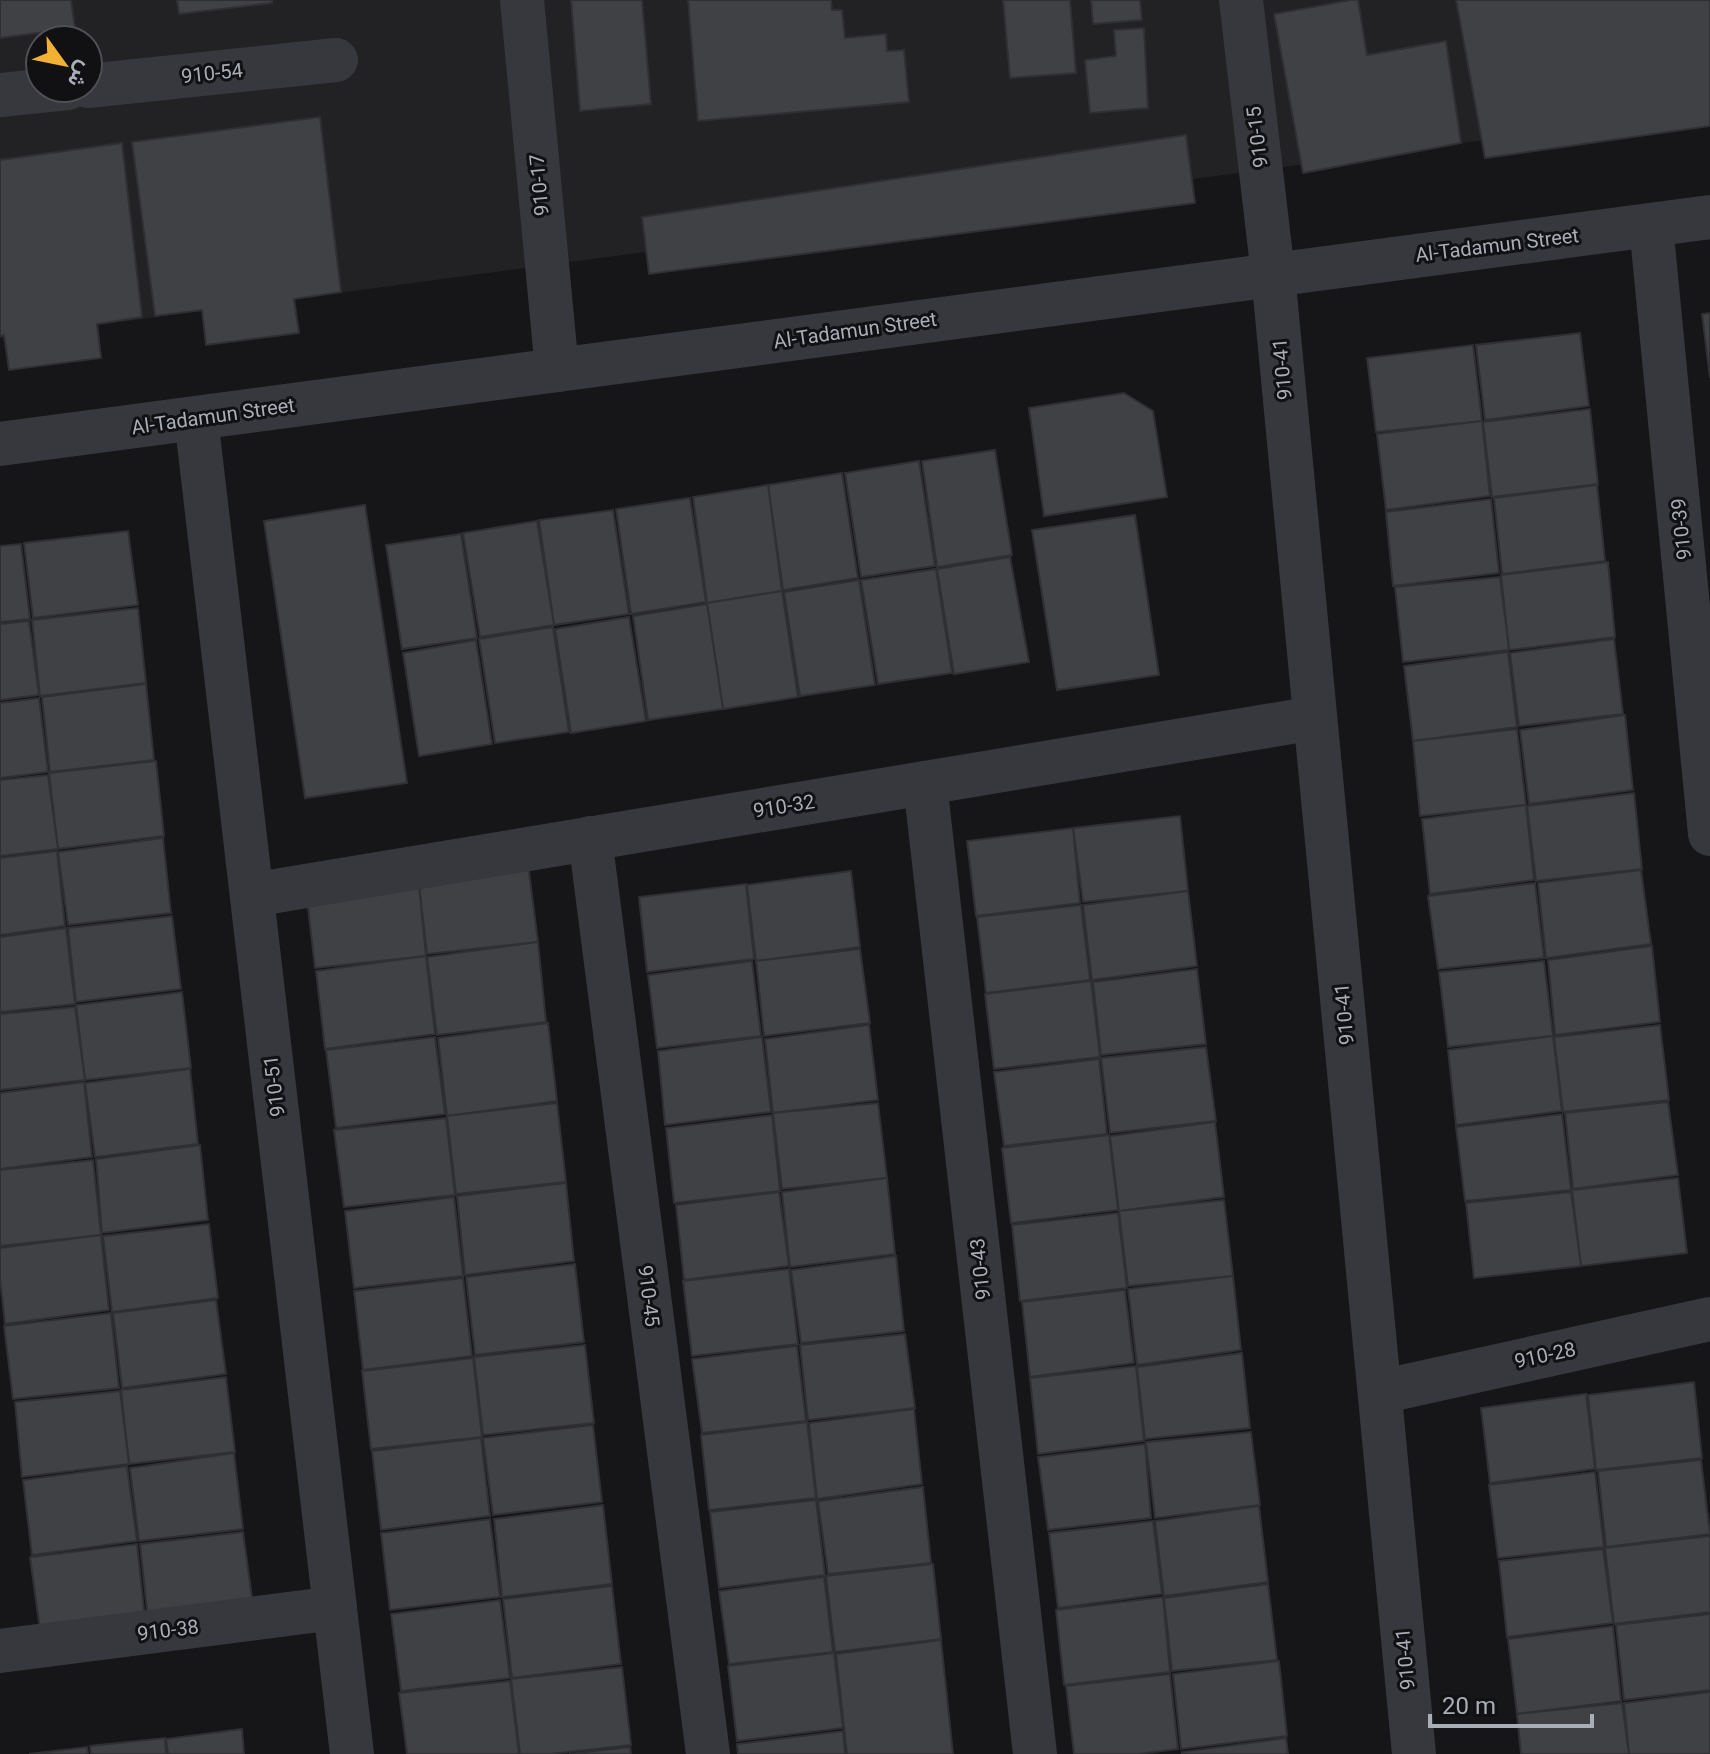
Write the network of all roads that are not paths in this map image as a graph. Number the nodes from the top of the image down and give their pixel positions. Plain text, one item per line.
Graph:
1 (522, 0) edge
2 (1241, 0) edge
3 (336, 60) dead end
4 (104, 84) edge
5 (24, 93) edge
6 (0, 95) edge
7 (1710, 217) edge
8 (1651, 225) junction
9 (1273, 274) junction
10 (557, 370) junction
11 (196, 418) junction
12 (0, 444) edge
13 (1699, 597) edge
14 (1315, 718) junction
15 (925, 783) junction
16 (1710, 834) edge
17 (590, 838) junction
18 (252, 895) junction
19 (1710, 1319) edge
20 (1380, 1392) junction
21 (335, 1608) junction
22 (0, 1651) edge
23 (352, 1754) edge
24 (708, 1754) edge
25 (1035, 1754) edge
26 (1414, 1754) edge

1 - 10 street, 910-17
2 - 9 street, 910-15
3 - 4 street, 910-54
5 - 6 street
7 - 8 street, Al-Tadamun Street
8 - 9 street, Al-Tadamun Street
8 - 13 street, 910-39
9 - 10 street, Al-Tadamun Street
9 - 14 street, 910-41
10 - 11 street, Al-Tadamun Street
11 - 12 street, Al-Tadamun Street
11 - 18 street, 910-51
13 - 16 street, 910-39
14 - 15 street, 910-32
14 - 20 street, 910-41
15 - 17 street, 910-32
15 - 25 street, 910-43
17 - 18 street, 910-32
17 - 24 street, 910-45
18 - 21 street, 910-51
19 - 20 street, 910-28
20 - 26 street, 910-41
21 - 22 street, 910-38
21 - 23 street, 910-51

